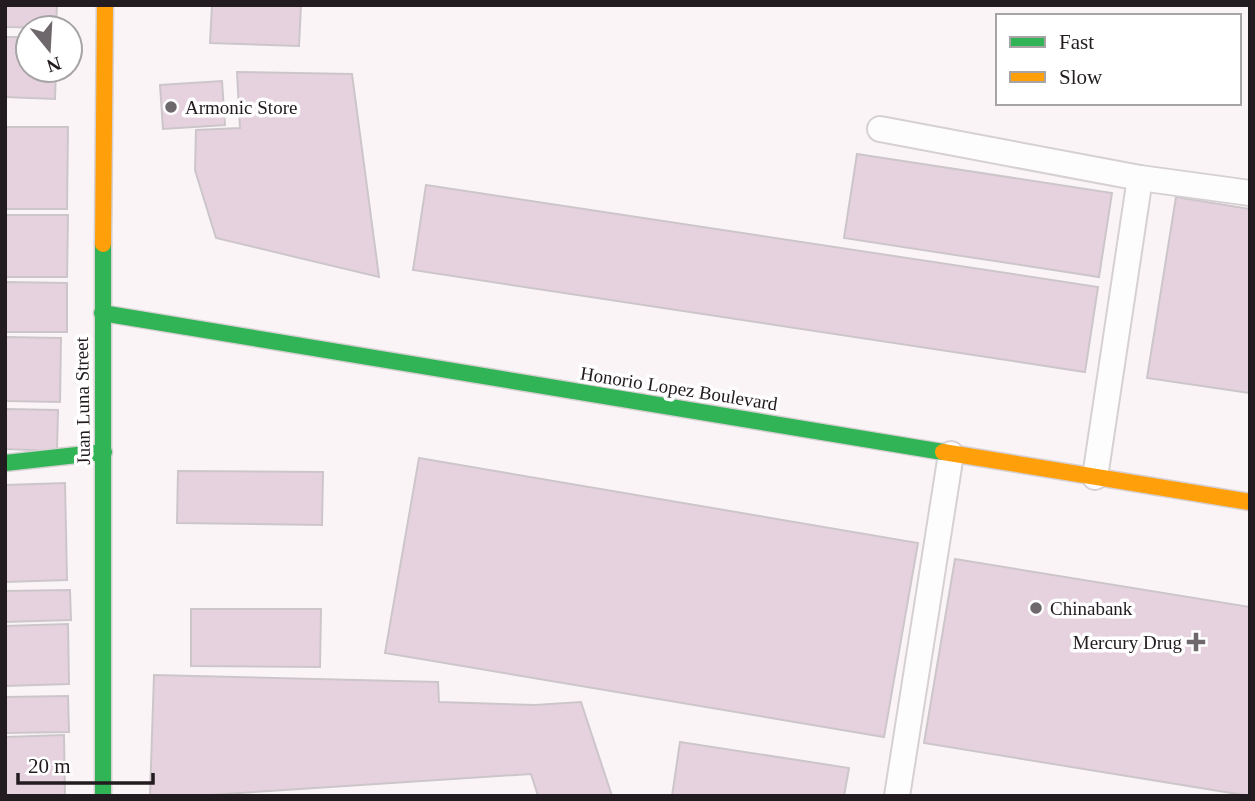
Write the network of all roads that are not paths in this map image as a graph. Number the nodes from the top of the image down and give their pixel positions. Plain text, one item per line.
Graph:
1 (105, 5) edge
2 (880, 129) dead end
3 (1140, 178) junction
4 (1250, 193) edge
5 (102, 313) junction
6 (104, 452) junction
7 (951, 454) junction
8 (5, 463) edge
9 (1095, 477) junction
10 (1250, 502) edge
11 (103, 796) edge
12 (897, 796) edge

1 - 5 main road, Juan Luna Street
2 - 3 lane
3 - 4 lane
3 - 9 lane
5 - 6 main road, Juan Luna Street
5 - 7 main road, Honorio Lopez Boulevard
6 - 8 main road
6 - 11 main road, Juan Luna Street
7 - 9 main road, Honorio Lopez Boulevard
7 - 12 lane
9 - 10 main road, Honorio Lopez Boulevard

